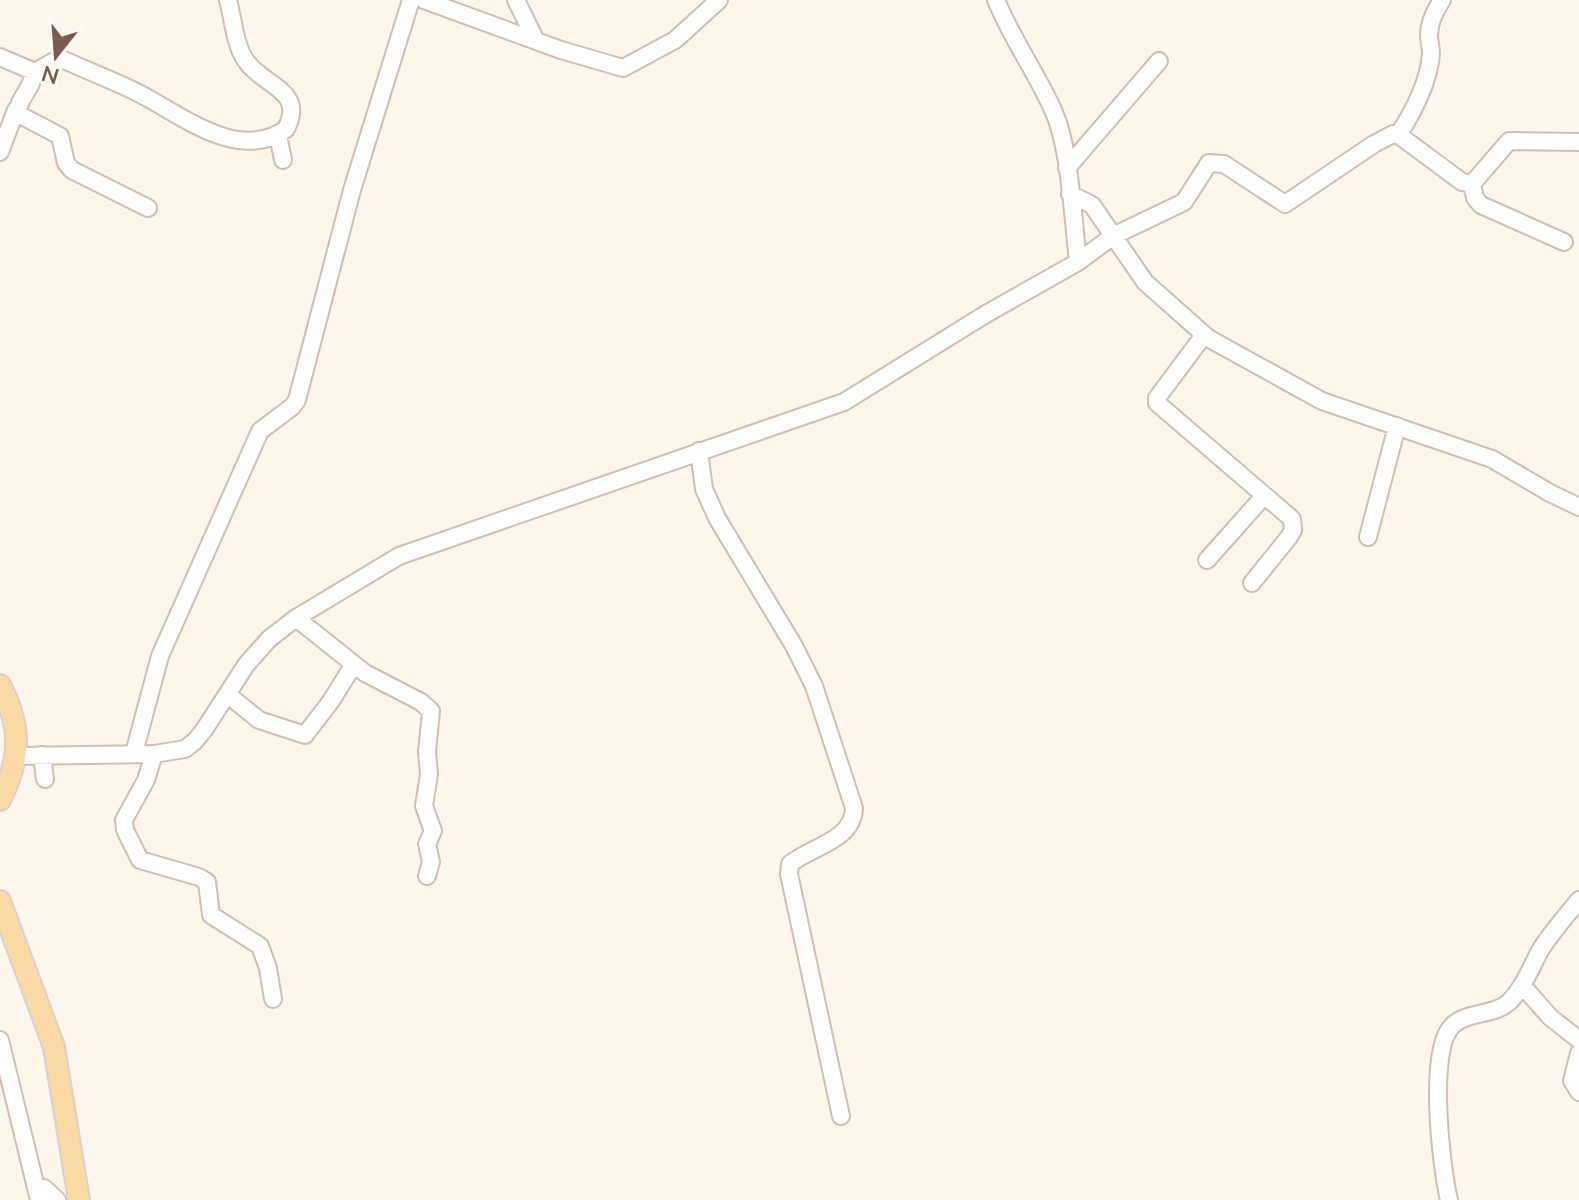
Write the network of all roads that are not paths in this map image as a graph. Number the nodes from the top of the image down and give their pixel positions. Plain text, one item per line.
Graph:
1 (228, 0) edge
2 (411, 0) edge
3 (424, 0) edge
4 (516, 0) edge
5 (719, 0) edge
6 (996, 0) edge
7 (1442, 0) edge
8 (536, 41) junction
9 (0, 57) edge
10 (1159, 61) dead end
11 (33, 72) junction
12 (16, 110) junction
13 (278, 135) junction
14 (1398, 135) junction
15 (1579, 142) edge
16 (0, 152) edge
17 (283, 160) dead end
18 (1067, 168) junction
19 (1472, 184) junction
20 (1070, 194) junction
21 (148, 208) dead end
22 (1113, 236) junction
23 (1564, 242) dead end
24 (1078, 262) junction
25 (1204, 335) junction
26 (1397, 426) junction
27 (699, 451) junction
28 (1264, 496) junction
29 (1579, 507) edge
30 (1368, 537) dead end
31 (1207, 560) dead end
32 (1252, 583) dead end
33 (296, 618) junction
34 (354, 664) junction
35 (0, 685) edge
36 (227, 694) junction
37 (134, 753) junction
38 (154, 754) junction
39 (42, 755) junction
40 (18, 756) junction
41 (45, 779) dead end
42 (0, 800) edge
43 (427, 876) dead end
44 (1579, 900) edge
45 (0, 901) edge
46 (1522, 985) junction
47 (273, 999) dead end
48 (0, 1040) edge
49 (1579, 1040) edge
50 (1579, 1053) edge
51 (1579, 1092) edge
52 (841, 1116) dead end
53 (42, 1194) edge
54 (57, 1200) edge
55 (79, 1200) edge
56 (1449, 1200) edge

1 - 13 street
2 - 37 street
3 - 8 street
4 - 8 street
5 - 8 street
6 - 18 street
7 - 14 street
9 - 11 street
10 - 18 street
11 - 12 street
11 - 13 street
12 - 16 street
12 - 21 street
13 - 17 street
14 - 19 street
14 - 22 street
15 - 19 street
18 - 20 street
19 - 23 street
20 - 22 street
20 - 24 street
22 - 24 street
22 - 25 street
24 - 27 street
25 - 26 street
25 - 28 street
26 - 29 street
26 - 30 street
27 - 33 street
27 - 52 street
28 - 31 street
28 - 32 street
33 - 34 street
33 - 36 street
34 - 36 street
34 - 43 street
35 - 40 main road
36 - 38 street
37 - 38 street
37 - 39 street
38 - 47 street
39 - 40 street
39 - 41 street
40 - 42 main road
44 - 46 street
45 - 55 main road
46 - 49 street
46 - 56 street
48 - 53 street
50 - 51 street
53 - 54 street

